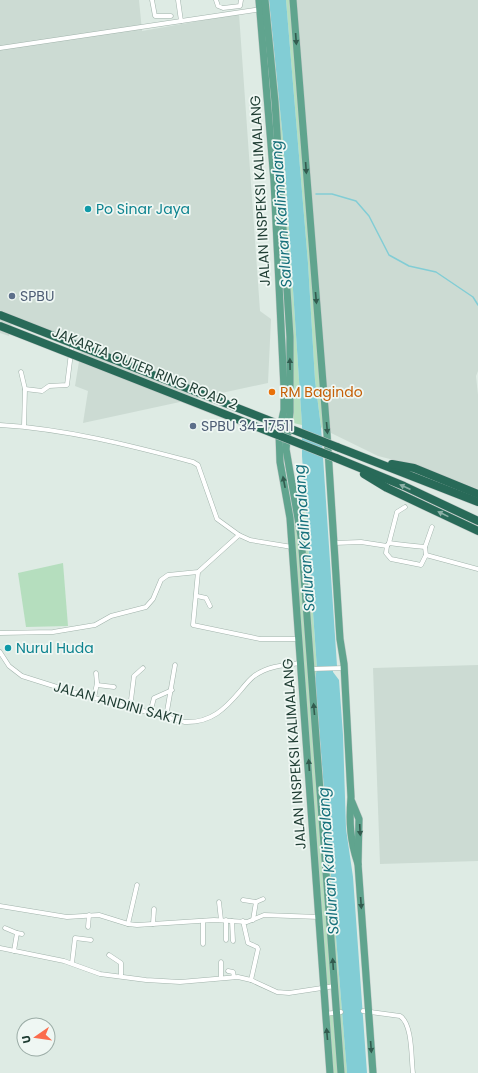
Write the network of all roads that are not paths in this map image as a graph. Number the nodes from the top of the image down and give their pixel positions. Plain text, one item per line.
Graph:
1 (152, 0) edge
2 (178, 0) edge
3 (216, 0) edge
4 (241, 0) edge
5 (259, 0) edge
6 (265, 0) edge
7 (293, 0) edge
8 (263, 9) junction
9 (171, 16) dead end
10 (181, 21) junction
11 (0, 48) edge
12 (277, 180) junction
13 (279, 284) junction
14 (286, 284) junction
15 (0, 316) edge
16 (0, 324) edge
17 (72, 348) junction
18 (21, 372) dead end
19 (25, 389) junction
20 (0, 425) edge
21 (24, 426) junction
22 (280, 431) junction
23 (291, 435) junction
24 (331, 452) junction
25 (376, 461) junction
26 (478, 494) edge
27 (478, 502) edge
28 (292, 506) junction
29 (404, 506) dead end
30 (478, 521) edge
31 (432, 527) dead end
32 (478, 531) edge
33 (238, 536) junction
34 (334, 543) junction
35 (388, 544) junction
36 (292, 547) junction
37 (425, 547) junction
38 (426, 555) junction
39 (478, 570) edge
40 (198, 572) junction
41 (197, 596) junction
42 (210, 606) dead end
43 (0, 633) edge
44 (298, 639) junction
45 (0, 652) edge
46 (301, 663) junction
47 (175, 665) dead end
48 (143, 668) dead end
49 (344, 668) junction
50 (312, 669) junction
51 (96, 672) dead end
52 (97, 685) junction
53 (114, 687) dead end
54 (172, 690) junction
55 (94, 698) junction
56 (130, 708) junction
57 (150, 713) junction
58 (166, 716) junction
59 (137, 885) dead end
60 (263, 899) dead end
61 (243, 900) dead end
62 (219, 902) dead end
63 (256, 902) junction
64 (0, 906) edge
65 (154, 909) dead end
66 (89, 915) junction
67 (319, 917) junction
68 (221, 920) junction
69 (226, 920) junction
70 (232, 920) junction
71 (253, 920) junction
72 (203, 921) junction
73 (244, 921) junction
74 (128, 924) junction
75 (153, 924) junction
76 (88, 927) dead end
77 (5, 928) dead end
78 (91, 940) dead end
79 (226, 940) dead end
80 (233, 941) dead end
81 (203, 944) dead end
82 (0, 948) edge
83 (14, 950) junction
84 (109, 955) dead end
85 (221, 962) dead end
86 (72, 963) junction
87 (228, 971) dead end
88 (121, 976) junction
89 (234, 977) junction
90 (221, 978) junction
91 (252, 980) junction
92 (335, 986) junction
93 (323, 989) junction
94 (366, 1011) junction
95 (339, 1012) junction
96 (325, 1014) junction
97 (330, 1073) edge
98 (341, 1073) edge
99 (373, 1073) edge
100 (413, 1073) edge

1 - 9 street
2 - 10 street
3 - 4 street
5 - 8 main road, JALAN INSPEKSI KALIMALANG
6 - 8 main road, JALAN INSPEKSI KALIMALANG
7 -> 24 main road
8 - 10 street
8 - 12 main road, JALAN INSPEKSI KALIMALANG
10 - 11 street
12 - 13 main road, JALAN INSPEKSI KALIMALANG
12 - 14 main road, JALAN INSPEKSI KALIMALANG
13 - 14 main road
13 - 22 main road, JALAN INSPEKSI KALIMALANG
23 -> 14 main road, JALAN INSPEKSI KALIMALANG
15 - 17 main road
15 - 24 highway, JAKARTA OUTER RING ROAD 2, bridge
16 - 17 main road
16 - 24 highway, JAKARTA OUTER RING ROAD 2, bridge
17 - 19 street
17 - 22 main road
18 - 19 street
19 - 21 street
20 - 21 street
21 - 33 street
22 - 23 main road
28 -> 22 main road, JALAN INSPEKSI KALIMALANG
23 - 24 main road, bridge
23 - 28 main road, JALAN INSPEKSI KALIMALANG
24 - 25 highway, JAKARTA OUTER RING ROAD 2
30 -> 24 highway, JAKARTA OUTER RING ROAD 2
32 -> 24 highway
24 - 34 main road
25 - 26 highway
25 - 27 highway, JAKARTA OUTER RING ROAD 2
28 - 36 main road, JALAN INSPEKSI KALIMALANG
28 - 50 main road, JALAN INSPEKSI KALIMALANG
29 - 35 street
31 - 37 street
33 - 36 street
33 - 40 street
34 - 35 street
34 - 49 main road
35 - 37 street
35 - 38 street
36 - 44 main road, JALAN INSPEKSI KALIMALANG
37 - 38 street
38 - 39 street
40 - 41 street
40 - 43 street
41 - 42 street
41 - 44 street
44 - 46 main road, JALAN INSPEKSI KALIMALANG
45 - 55 street, JALAN ANDINI SAKTI
46 - 58 street, JALAN ANDINI SAKTI
67 -> 46 main road, JALAN INSPEKSI KALIMALANG
47 - 54 street
48 - 56 street
49 - 50 street
49 -> 94 main road
92 -> 50 main road, JALAN INSPEKSI KALIMALANG
51 - 52 street
52 - 53 street
52 - 55 street
54 - 57 street
54 - 58 street
55 - 56 street, JALAN ANDINI SAKTI
56 - 57 street, JALAN ANDINI SAKTI
57 - 58 street, JALAN ANDINI SAKTI
59 - 74 street
60 - 63 street
61 - 63 street
62 - 68 street
63 - 71 street
64 - 66 street
65 - 75 street
66 - 74 street
66 - 76 street
67 - 71 street
67 - 93 main road, JALAN INSPEKSI KALIMALANG
68 - 69 street
68 - 72 street
69 - 70 street
69 - 79 street
70 - 73 street
70 - 80 street
71 - 73 street
72 - 75 street
72 - 81 street
73 - 91 street
74 - 75 street
77 - 83 street
78 - 86 street
82 - 83 street
83 - 86 street
84 - 88 street
85 - 90 street
86 - 88 street
87 - 89 street
88 - 90 street
89 - 90 street
89 - 91 street
91 - 93 street
92 - 93 street
92 - 95 main road, JALAN INSPEKSI KALIMALANG
93 - 96 main road, JALAN INSPEKSI KALIMALANG
94 -> 99 main road
94 - 100 street
95 - 96 street
95 - 98 main road, JALAN INSPEKSI KALIMALANG
97 -> 96 main road, JALAN INSPEKSI KALIMALANG

